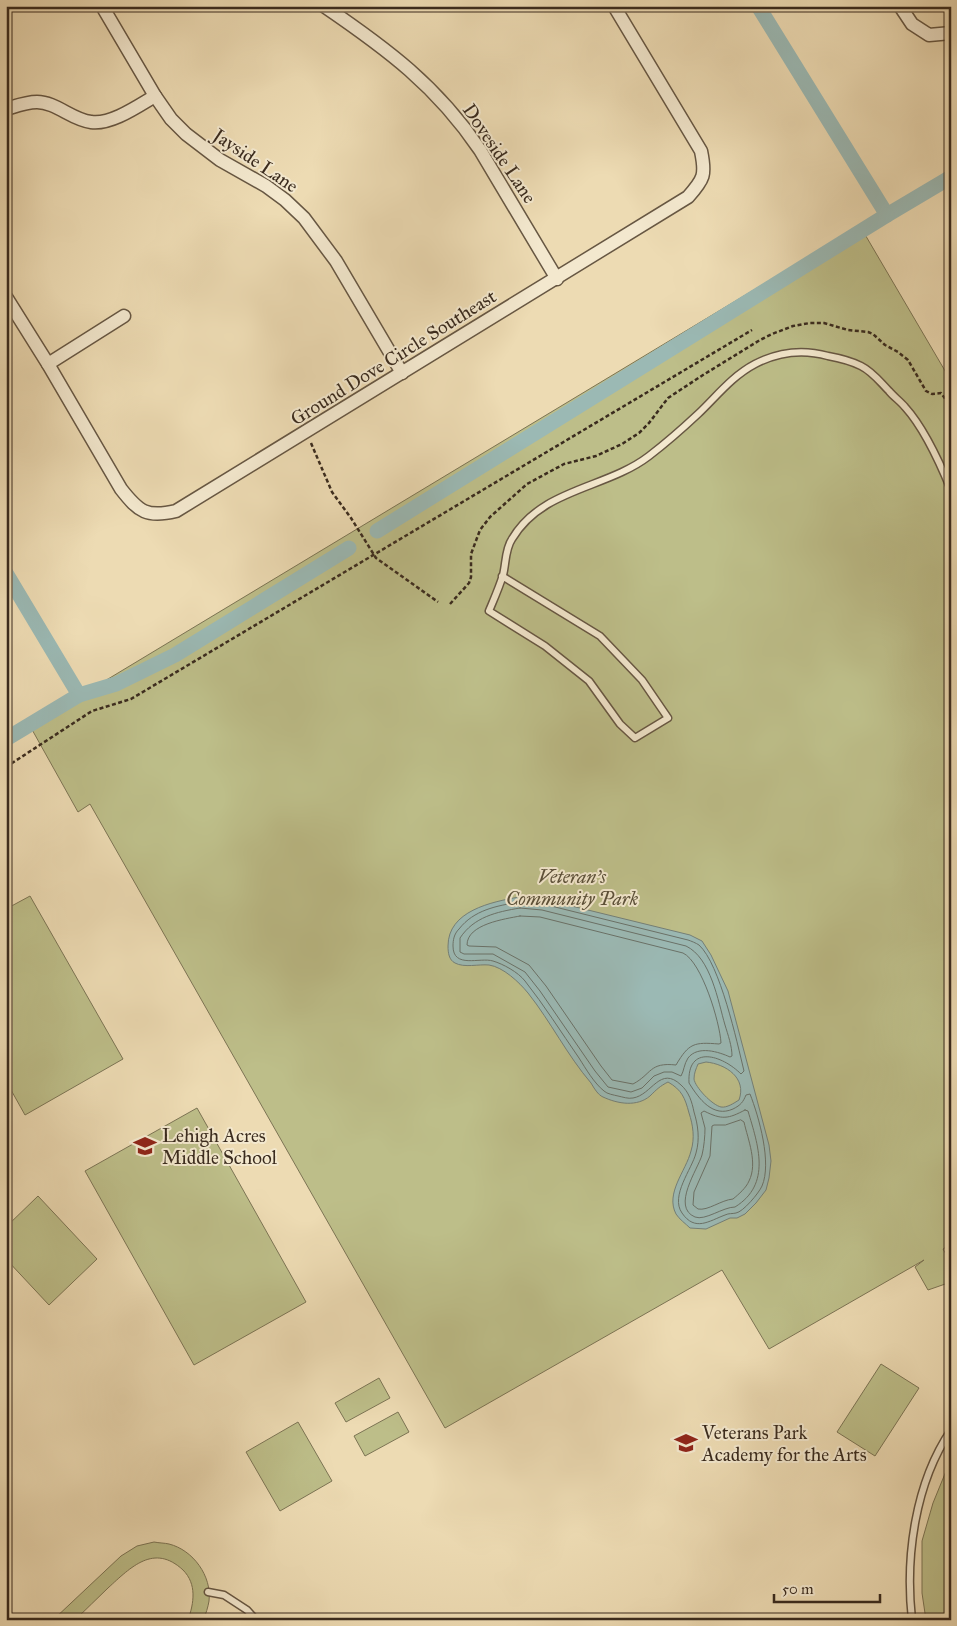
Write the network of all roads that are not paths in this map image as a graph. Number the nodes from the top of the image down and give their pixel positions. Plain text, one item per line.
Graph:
1 (102, 6) edge
2 (324, 6) edge
3 (614, 6) edge
4 (900, 6) edge
5 (951, 33) edge
6 (155, 96) junction
7 (6, 109) edge
8 (557, 279) junction
9 (6, 297) edge
10 (124, 316) dead end
11 (48, 364) junction
12 (402, 373) junction
13 (951, 490) edge
14 (502, 576) junction
15 (951, 1430) edge
16 (208, 1592) dead end
17 (256, 1620) edge
18 (912, 1620) edge

1 - 6 street, Jayside Lane
2 - 8 street, Doveside Lane
3 - 8 street, Ground Dove Circle Southeast
4 - 5 street
6 - 7 street
6 - 12 street, Jayside Lane
8 - 12 street, Ground Dove Circle Southeast
9 - 11 street, Ground Dove Circle Southeast
10 - 11 street
11 - 12 street, Ground Dove Circle Southeast
13 - 14 lane
14 - 14 lane
15 - 18 lane
16 - 17 lane

